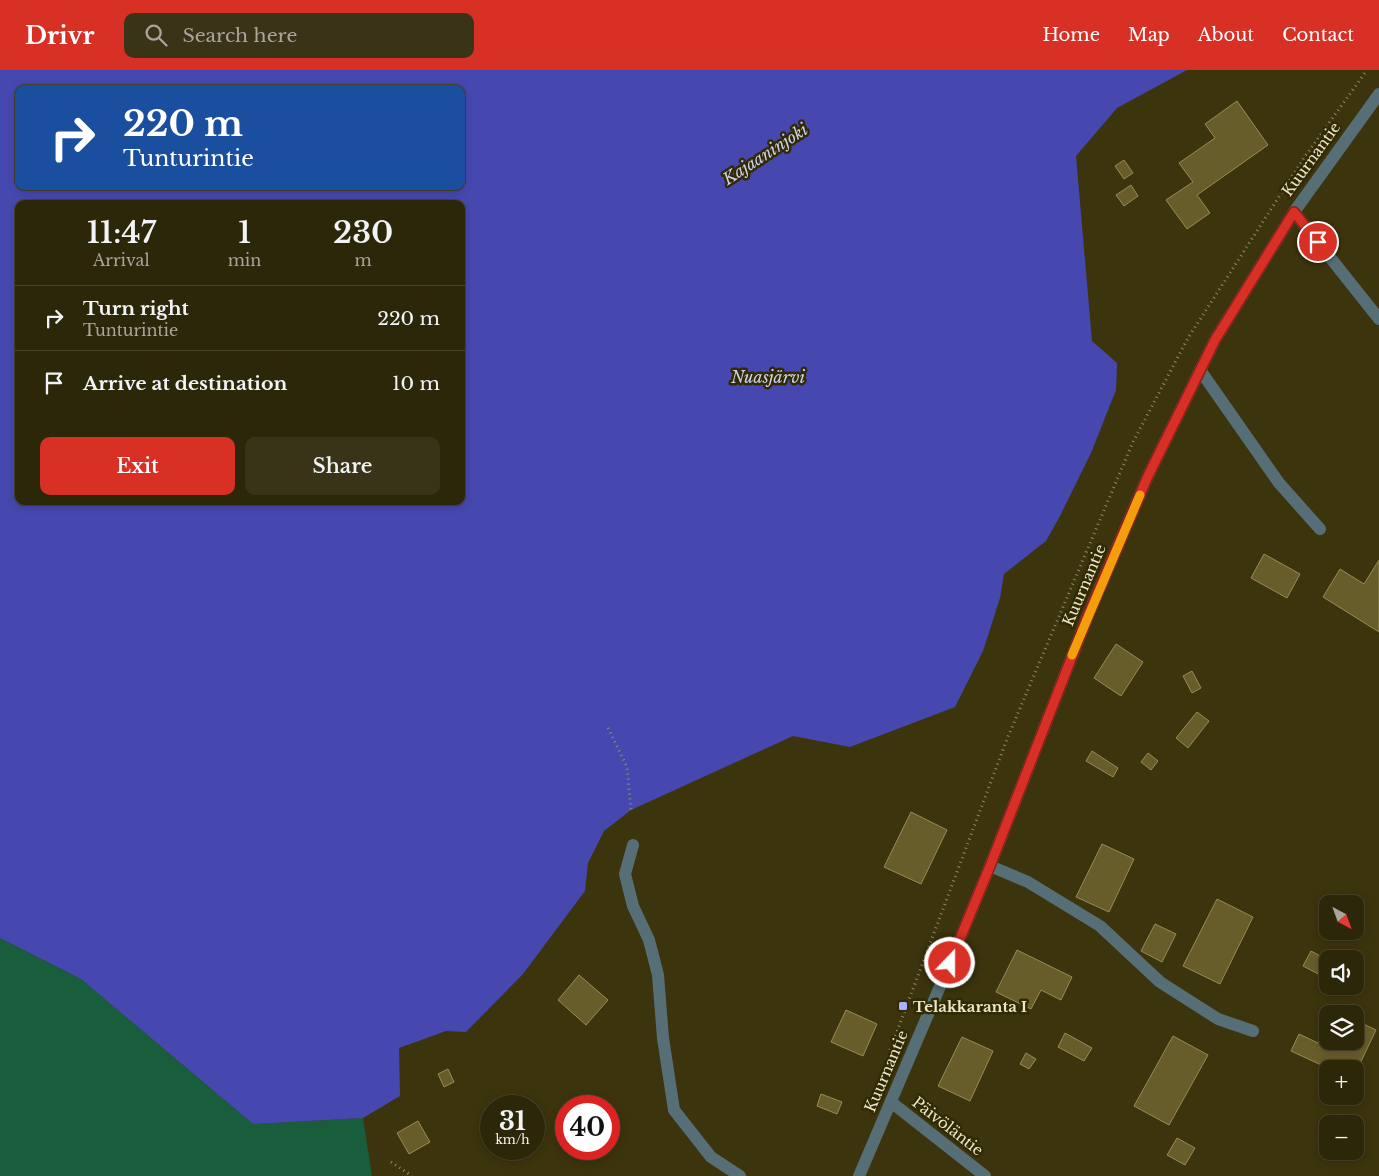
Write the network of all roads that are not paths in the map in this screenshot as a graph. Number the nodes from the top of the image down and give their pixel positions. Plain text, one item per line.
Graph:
1 (1379, 94) edge
2 (1294, 212) junction
3 (1379, 320) edge
4 (1200, 370) junction
5 (1320, 529) dead end
6 (633, 845) dead end
7 (990, 866) junction
8 (1253, 1030) dead end
9 (891, 1102) junction
10 (740, 1176) edge
11 (859, 1176) edge
12 (986, 1176) edge

1 - 2 street, Kuurnantie
2 - 3 street
2 - 4 street, Kuurnantie
4 - 5 street
4 - 7 street, Kuurnantie
6 - 10 street
7 - 8 street
7 - 9 street, Kuurnantie
9 - 11 street, Kuurnantie
9 - 12 street, Päivöläntie

